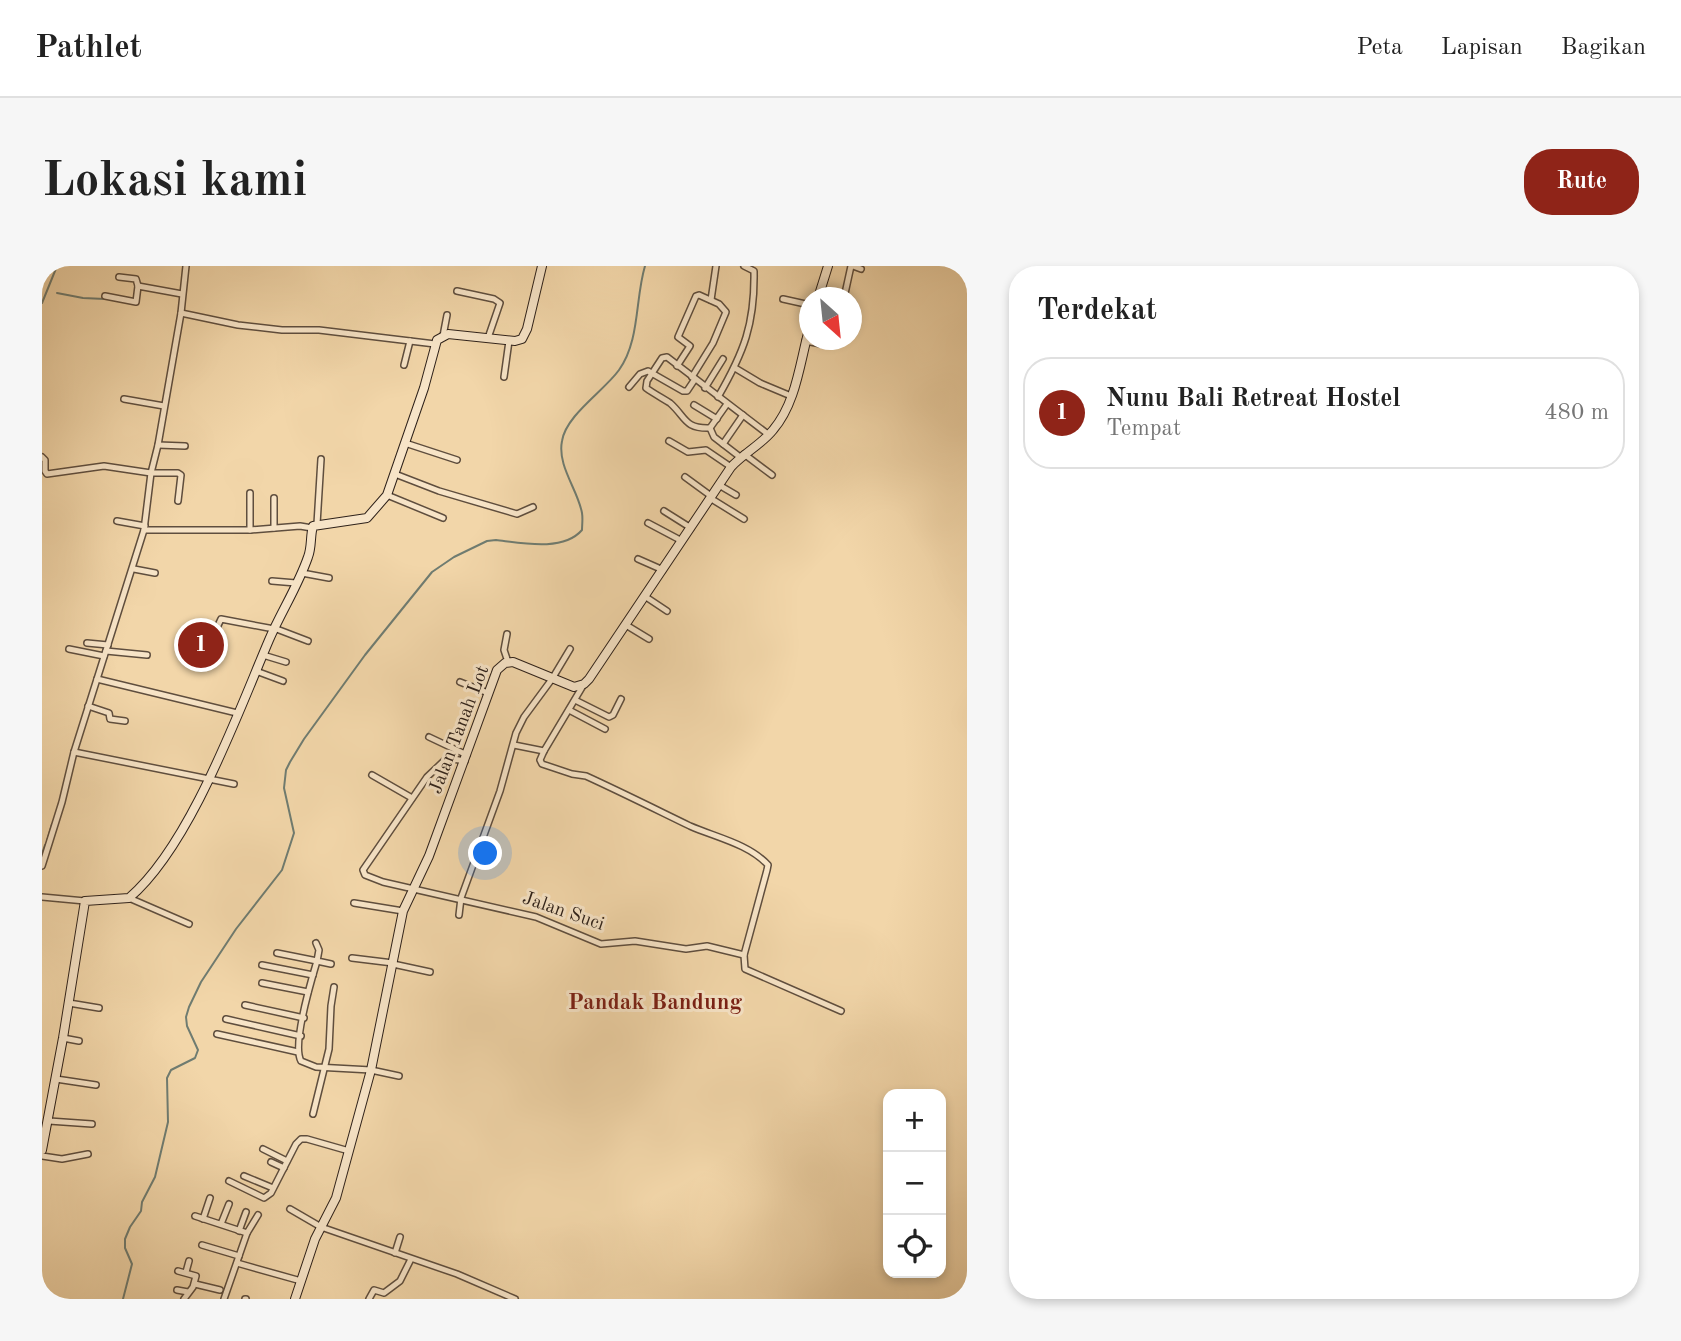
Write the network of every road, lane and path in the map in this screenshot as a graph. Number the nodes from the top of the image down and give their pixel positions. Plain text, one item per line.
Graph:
1 (186, 266) edge
2 (542, 266) edge
3 (716, 266) edge
4 (744, 266) edge
5 (828, 266) edge
6 (852, 266) edge
7 (860, 269) dead end
8 (118, 277) dead end
9 (138, 286) junction
10 (821, 287) edge
11 (847, 287) edge
12 (457, 291) dead end
13 (182, 294) junction
14 (105, 296) dead end
15 (783, 299) dead end
16 (711, 300) junction
17 (799, 303) edge
18 (180, 313) junction
19 (447, 315) dead end
20 (443, 336) junction
21 (488, 338) junction
22 (410, 341) junction
23 (509, 341) junction
24 (435, 344) junction
25 (803, 350) edge
26 (723, 359) dead end
27 (404, 365) dead end
28 (677, 366) junction
29 (735, 368) junction
30 (653, 372) junction
31 (504, 377) dead end
32 (693, 378) junction
33 (629, 387) dead end
34 (705, 388) junction
35 (791, 396) junction
36 (719, 397) junction
37 (124, 399) dead end
38 (727, 404) junction
39 (694, 405) dead end
40 (164, 406) junction
41 (743, 415) junction
42 (717, 419) junction
43 (710, 428) junction
44 (769, 435) junction
45 (669, 442) dead end
46 (405, 443) junction
47 (723, 444) junction
48 (158, 445) junction
49 (185, 446) dead end
50 (742, 455) junction
51 (42, 457) edge
52 (321, 459) dead end
53 (457, 460) dead end
54 (732, 467) junction
55 (151, 473) junction
56 (395, 474) junction
57 (772, 475) dead end
58 (685, 477) dead end
59 (719, 485) junction
60 (250, 493) dead end
61 (387, 495) junction
62 (736, 495) dead end
63 (710, 497) junction
64 (274, 498) dead end
65 (138, 500) dead end
66 (178, 501) dead end
67 (147, 502) junction
68 (533, 507) dead end
69 (664, 510) dead end
70 (443, 518) dead end
71 (744, 519) dead end
72 (117, 521) dead end
73 (648, 523) dead end
74 (314, 526) junction
75 (145, 528) junction
76 (274, 528) junction
77 (691, 528) junction
78 (250, 530) junction
79 (682, 541) junction
80 (638, 559) dead end
81 (134, 569) junction
82 (663, 570) junction
83 (155, 573) dead end
84 (302, 573) junction
85 (329, 578) dead end
86 (272, 581) dead end
87 (296, 583) junction
88 (646, 597) junction
89 (667, 611) dead end
90 (626, 625) junction
91 (274, 629) junction
92 (507, 634) dead end
93 (187, 636) dead end
94 (649, 639) dead end
95 (308, 641) dead end
96 (87, 643) dead end
97 (69, 649) dead end
98 (570, 649) dead end
99 (106, 651) junction
100 (147, 655) dead end
101 (263, 655) junction
102 (286, 662) dead end
103 (508, 662) junction
104 (256, 671) junction
105 (97, 679) junction
106 (552, 679) junction
107 (283, 681) dead end
108 (460, 682) dead end
109 (584, 684) junction
110 (488, 693) junction
111 (621, 699) dead end
112 (575, 700) junction
113 (88, 706) junction
114 (569, 710) junction
115 (236, 713) junction
116 (125, 721) dead end
117 (605, 729) dead end
118 (429, 737) dead end
119 (513, 745) junction
120 (544, 751) junction
121 (74, 752) junction
122 (466, 758) junction
123 (372, 775) dead end
124 (206, 778) junction
125 (234, 784) dead end
126 (413, 797) junction
127 (423, 800) dead end
128 (45, 843) edge
129 (42, 866) edge
130 (413, 887) junction
131 (42, 897) edge
132 (129, 898) junction
133 (461, 898) junction
134 (88, 901) junction
135 (354, 903) dead end
136 (403, 911) junction
137 (459, 915) dead end
138 (189, 923) dead end
139 (316, 943) dead end
140 (277, 953) dead end
141 (744, 955) junction
142 (352, 958) dead end
143 (317, 961) junction
144 (393, 963) junction
145 (331, 964) dead end
146 (262, 965) dead end
147 (430, 972) dead end
148 (313, 975) junction
149 (262, 983) dead end
150 (334, 987) dead end
151 (308, 992) junction
152 (69, 1003) junction
153 (245, 1005) dead end
154 (99, 1008) dead end
155 (841, 1011) dead end
156 (226, 1018) dead end
157 (304, 1018) junction
158 (217, 1034) dead end
159 (301, 1035) junction
160 (63, 1038) junction
161 (79, 1041) dead end
162 (298, 1052) junction
163 (326, 1066) junction
164 (371, 1070) junction
165 (399, 1076) dead end
166 (56, 1079) junction
167 (96, 1085) dead end
168 (313, 1114) dead end
169 (49, 1121) junction
170 (92, 1124) dead end
171 (263, 1149) dead end
172 (42, 1150) edge
173 (349, 1152) junction
174 (88, 1154) dead end
175 (42, 1156) edge
176 (287, 1161) junction
177 (271, 1162) dead end
178 (284, 1168) junction
179 (244, 1176) dead end
180 (229, 1181) dead end
181 (273, 1188) junction
182 (210, 1198) dead end
183 (229, 1203) dead end
184 (290, 1209) dead end
185 (246, 1212) dead end
186 (257, 1215) dead end
187 (195, 1216) dead end
188 (203, 1219) junction
189 (221, 1224) junction
190 (321, 1227) junction
191 (239, 1231) junction
192 (247, 1233) junction
193 (400, 1237) dead end
194 (202, 1245) dead end
195 (396, 1253) junction
196 (239, 1256) junction
197 (411, 1259) junction
198 (189, 1261) dead end
199 (237, 1263) junction
200 (178, 1271) dead end
201 (186, 1272) junction
202 (301, 1281) junction
203 (195, 1284) junction
204 (177, 1290) dead end
205 (220, 1290) dead end
206 (188, 1292) junction
207 (184, 1299) edge
208 (224, 1299) edge
209 (295, 1299) edge
210 (369, 1299) edge
211 (515, 1299) edge

1 - 13 street
2 - 23 main road
3 - 16 street
4 - 29 street
5 - 10 main road
6 - 7 street
6 - 11 street
8 - 9 street
9 - 13 street
9 - 14 street
12 - 21 street
13 - 18 street
15 - 17 street
16 - 28 street
16 - 32 street
18 - 22 street
18 - 40 street
19 - 20 street
20 - 21 main road
20 - 24 main road
21 - 23 main road
22 - 24 street
22 - 27 street
23 - 31 street
24 - 46 main road
25 - 35 main road
26 - 34 street
28 - 30 street
28 - 32 street
29 - 35 street
29 - 36 street
30 - 32 street
30 - 33 street
30 - 43 street
32 - 34 street
34 - 36 street
35 - 44 main road
36 - 38 street
37 - 40 street
38 - 41 street
38 - 42 street
39 - 42 street
40 - 48 street
41 - 44 street
41 - 47 street
42 - 43 street
43 - 47 street
44 - 50 main road
45 - 54 street
46 - 53 street
46 - 56 main road
47 - 50 street
48 - 49 street
48 - 55 street
50 - 54 main road
50 - 57 street
51 - 55 street
52 - 74 street
54 - 59 main road
55 - 66 street
55 - 67 street
56 - 61 main road
56 - 68 street
58 - 63 street
59 - 62 street
59 - 63 main road
60 - 78 street
61 - 70 street
61 - 74 main road
63 - 71 street
63 - 77 main road
64 - 76 street
65 - 67 street
67 - 75 street
69 - 77 street
72 - 75 street
73 - 79 street
74 - 76 street
74 - 84 main road
75 - 78 street
75 - 81 street
76 - 78 street
77 - 79 main road
79 - 82 main road
80 - 82 street
81 - 83 street
81 - 99 street
82 - 88 main road
84 - 85 street
84 - 87 main road
86 - 87 street
87 - 91 main road
88 - 89 street
88 - 90 main road
90 - 94 street
90 - 109 main road
91 - 93 street
91 - 95 street
91 - 101 main road
92 - 103 street
96 - 99 street
97 - 99 street
98 - 106 street
99 - 100 street
99 - 105 street
101 - 102 street
101 - 104 main road
103 - 106 main road, Jalan Tanah Lot
103 - 110 main road, Jalan Tanah Lot
104 - 107 street
104 - 115 main road
105 - 113 street
105 - 115 street
106 - 109 main road, Jalan Tanah Lot
106 - 119 street
108 - 110 street
109 - 112 street
110 - 122 main road, Jalan Tanah Lot
111 - 112 street
112 - 114 street
113 - 116 street
113 - 121 street
114 - 117 street
114 - 120 street
115 - 124 main road
118 - 122 street
119 - 120 street
119 - 133 street
120 - 141 street
121 - 124 street
121 - 128 street
122 - 126 street
122 - 130 main road, Jalan Tanah Lot
123 - 126 street
124 - 125 street
124 - 132 main road
126 - 127 street
126 - 130 street, Jalan Suci
128 - 129 street
130 - 133 street, Jalan Suci
130 - 136 main road, Jalan Tanah Lot
131 - 134 street
132 - 134 main road
132 - 138 street
133 - 137 street
133 - 141 street, Jalan Suci
134 - 152 main road
135 - 136 street
136 - 144 main road, Jalan Tanah Lot
139 - 143 street
140 - 143 street
141 - 155 street
142 - 144 street
143 - 145 street
143 - 148 street
144 - 147 street
144 - 164 main road, Jalan Tanah Lot
146 - 148 street
148 - 151 street
149 - 151 street
150 - 163 street
151 - 157 street
152 - 154 street
152 - 160 main road
153 - 157 street
156 - 159 street
157 - 159 street
158 - 162 street
159 - 162 street
160 - 161 street
160 - 166 main road
162 - 163 street
163 - 164 street
163 - 168 street
164 - 165 street
164 - 173 main road, Jalan Tanah Lot
166 - 167 street
166 - 169 main road
169 - 170 street
169 - 172 main road
171 - 176 street
173 - 176 street
173 - 190 main road, Jalan Tanah Lot
174 - 175 street
176 - 178 street
177 - 178 street
178 - 181 street
179 - 181 street
180 - 181 street
182 - 188 street
183 - 189 street
184 - 190 street
185 - 191 street
186 - 192 street
187 - 188 street
188 - 189 street
189 - 191 street
190 - 195 street
190 - 202 main road, Jalan Tanah Lot
191 - 192 street
192 - 196 street
193 - 195 street
194 - 196 street
195 - 197 street
196 - 199 street
197 - 210 street
197 - 211 street
198 - 201 street
199 - 202 street
199 - 208 street
200 - 201 street
201 - 203 street
202 - 209 main road, Jalan Tanah Lot
203 - 205 street
203 - 206 street
204 - 206 street
206 - 207 street

